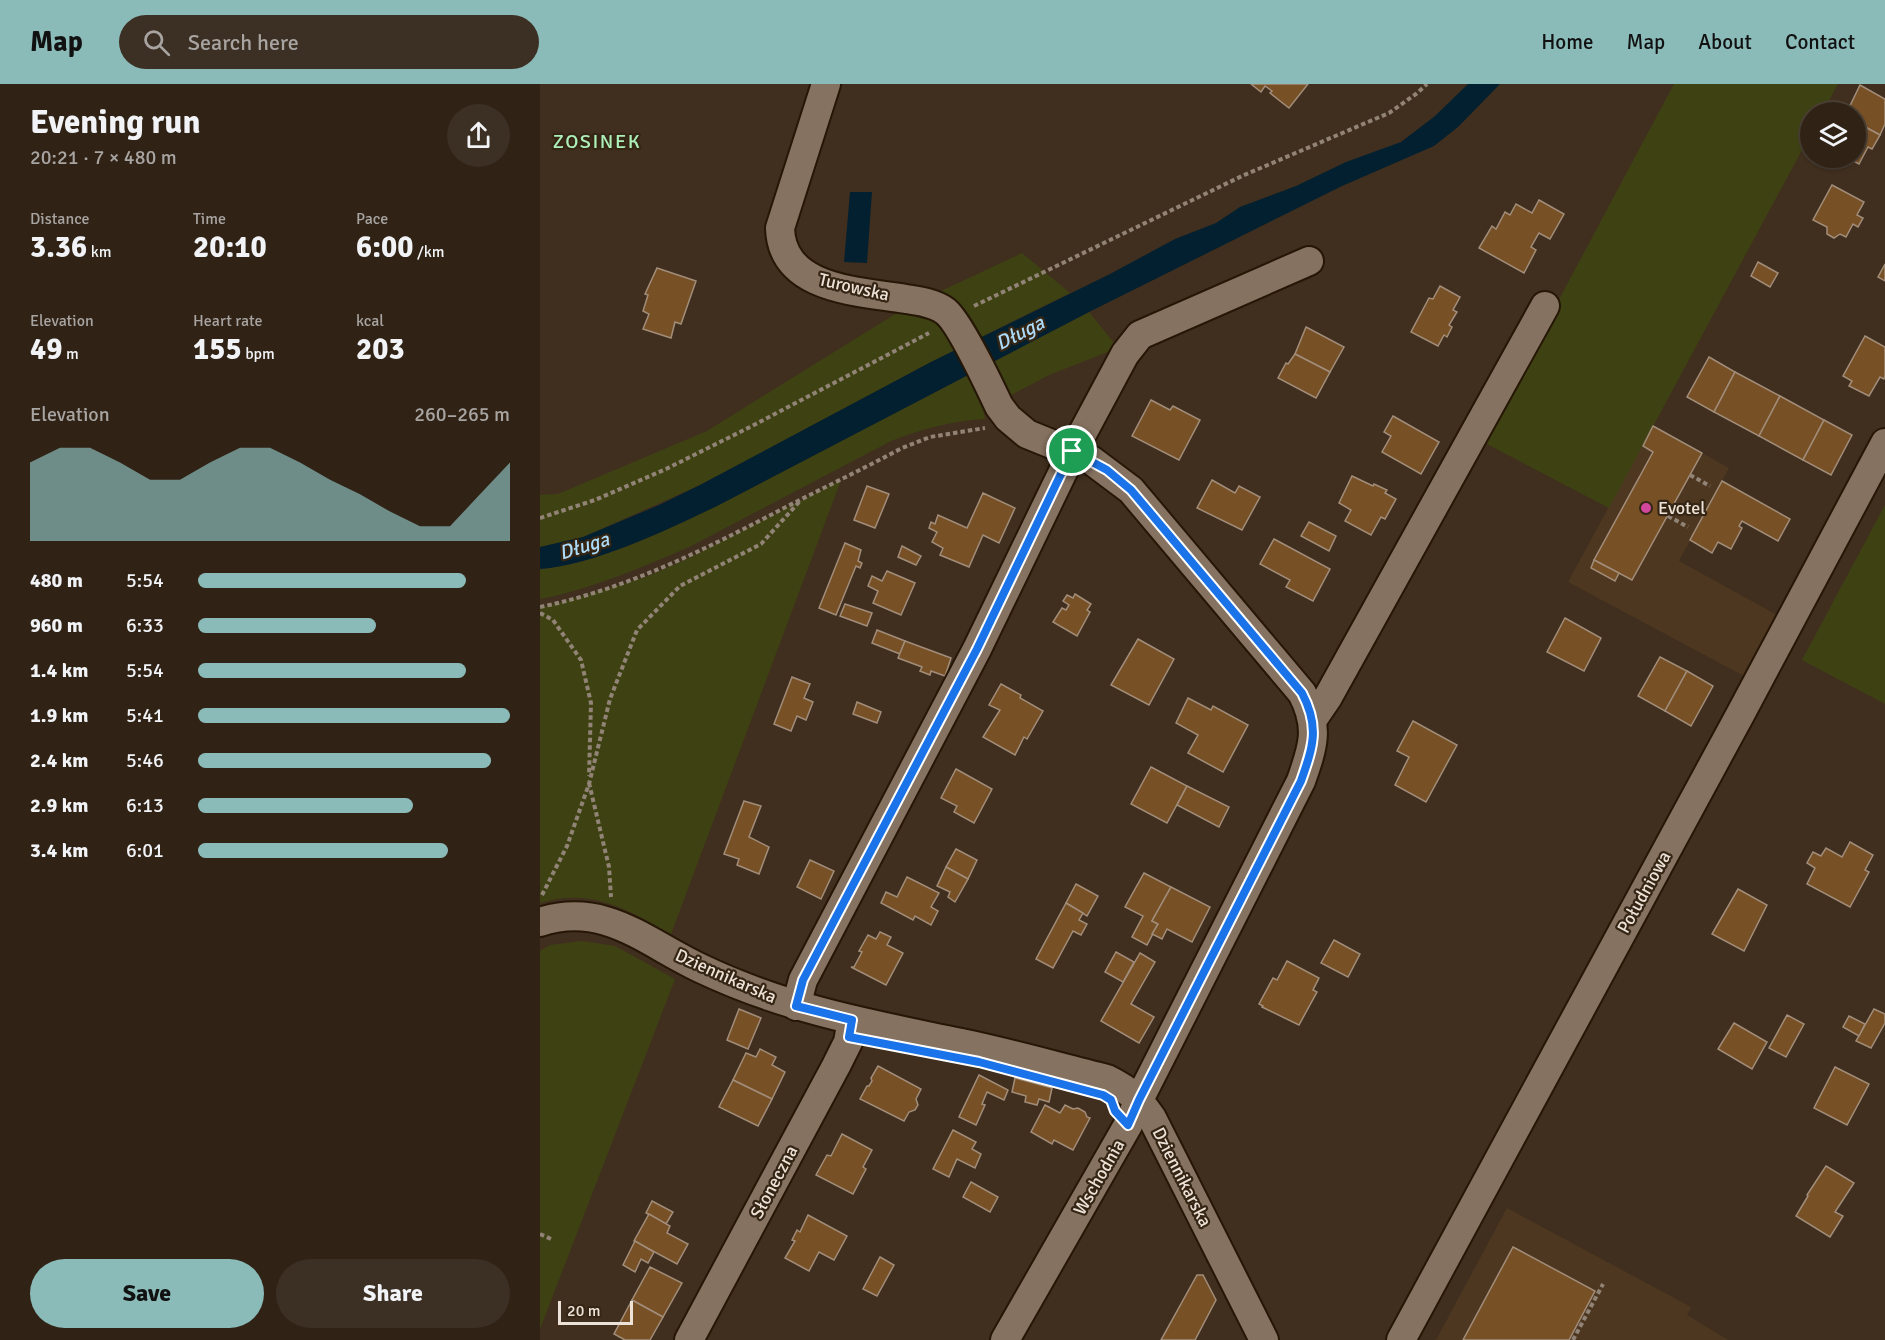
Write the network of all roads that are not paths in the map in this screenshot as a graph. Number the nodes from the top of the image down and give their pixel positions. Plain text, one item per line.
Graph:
1 (826, 84) edge
2 (1309, 261) dead end
3 (1545, 306) dead end
4 (991, 389) joint
5 (1885, 443) edge
6 (1072, 451) junction
7 (1313, 719) junction
8 (540, 922) edge
9 (796, 1006) junction
10 (852, 1020) junction
11 (1139, 1100) junction
12 (689, 1340) edge
13 (1005, 1340) edge
14 (1264, 1340) edge
15 (1401, 1340) edge

1 - 4 street, Turowska
2 - 6 street
3 - 7 street
4 - 6 street, Wschodnia
5 - 15 street, Południowa
6 - 7 street, Wschodnia
6 - 9 street
7 - 11 street, Wschodnia
8 - 9 street, Dziennikarska
9 - 10 street, Dziennikarska
10 - 11 street, Dziennikarska
10 - 12 street, Słoneczna
11 - 13 street, Wschodnia
11 - 14 street, Dziennikarska

